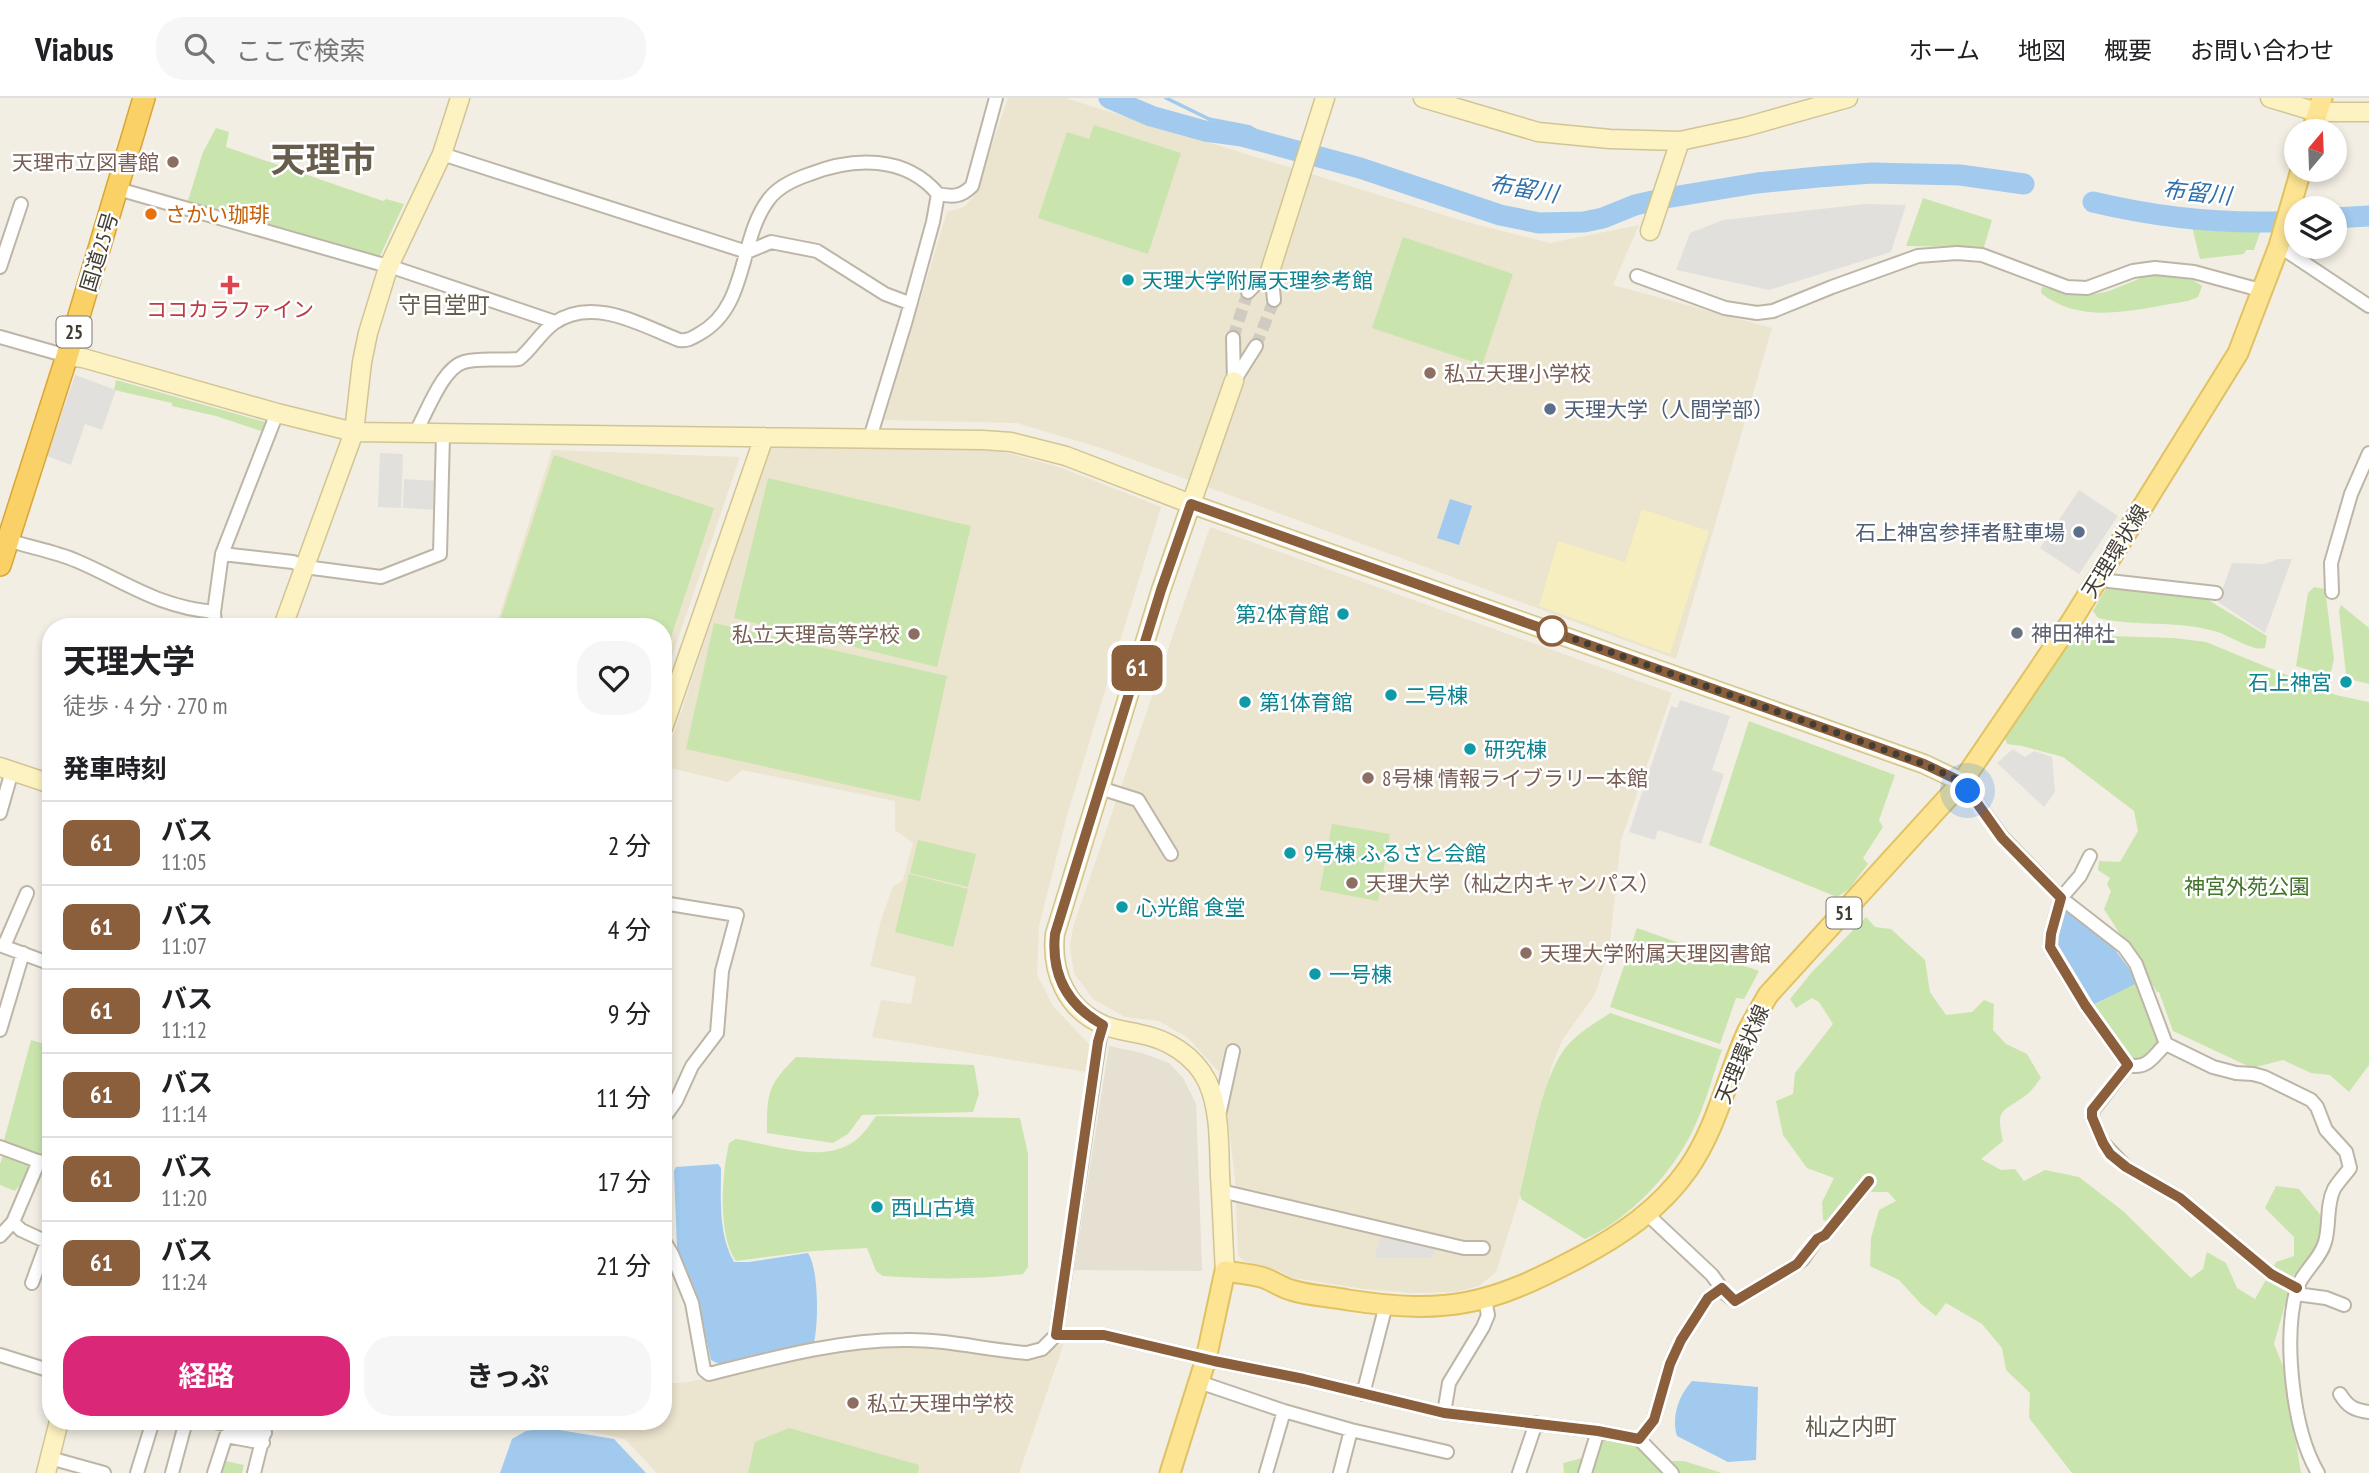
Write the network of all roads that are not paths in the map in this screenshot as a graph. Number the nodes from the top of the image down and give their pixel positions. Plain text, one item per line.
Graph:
1 (144, 98) edge
2 (460, 98) edge
3 (996, 98) edge
4 (1325, 98) edge
5 (1423, 98) edge
6 (1848, 98) edge
7 (2270, 98) edge
8 (2320, 105) edge
9 (2369, 112) edge
10 (1680, 141) junction
11 (442, 154) junction
12 (2297, 182) edge
13 (118, 189) junction
14 (938, 194) junction
15 (21, 204) dead end
16 (1650, 231) dead end
17 (2281, 239) junction
18 (747, 251) junction
19 (0, 267) edge
20 (388, 268) junction
21 (1271, 268) junction
22 (1637, 276) dead end
23 (2263, 291) junction
24 (1248, 292) tunnel mouth
25 (1274, 300) tunnel mouth
26 (909, 303) junction
27 (2369, 306) edge
28 (555, 322) junction
29 (0, 337) edge
30 (1233, 338) tunnel mouth
31 (1256, 346) tunnel mouth
32 (67, 356) junction
33 (1234, 382) junction
34 (277, 413) junction
35 (354, 432) junction
36 (415, 433) junction
37 (443, 434) junction
38 (764, 437) junction
39 (870, 438) junction
40 (2369, 453) edge
41 (1191, 504) junction
42 (4, 539) edge
43 (222, 554) junction
44 (0, 565) edge
45 (305, 566) junction
46 (2099, 576) junction
47 (2332, 592) dead end
48 (2216, 593) dead end
49 (214, 612) junction
50 (214, 618) edge
51 (286, 618) edge
52 (672, 702) edge
53 (6, 769) edge
54 (42, 781) edge
55 (1962, 782) junction
56 (1100, 788) junction
57 (0, 813) edge
58 (1171, 855) dead end
59 (2090, 856) dead end
60 (27, 893) dead end
61 (2061, 898) junction
62 (672, 904) edge
63 (2, 946) edge
64 (23, 953) junction
65 (42, 960) edge
66 (1103, 1025) junction
67 (0, 1030) edge
68 (2166, 1044) junction
69 (1233, 1051) dead end
70 (2128, 1065) junction
71 (672, 1107) edge
72 (1217, 1127) junction
73 (0, 1147) edge
74 (42, 1163) edge
75 (42, 1169) edge
76 (1869, 1181) dead end
77 (1221, 1191) junction
78 (1647, 1214) junction
79 (13, 1222) junction
80 (0, 1236) edge
81 (42, 1240) edge
82 (1483, 1248) dead end
83 (672, 1254) edge
84 (42, 1256) edge
85 (1225, 1271) junction
86 (32, 1283) dead end
87 (1722, 1288) junction
88 (2297, 1291) junction
89 (1485, 1300) junction
90 (1386, 1305) junction
91 (2344, 1305) dead end
92 (1056, 1335) junction
93 (0, 1354) edge
94 (1206, 1359) junction
95 (42, 1368) edge
96 (1199, 1382) junction
97 (1363, 1394) junction
98 (2340, 1394) dead end
99 (1284, 1411) junction
100 (2369, 1412) edge
101 (1444, 1413) junction
102 (1536, 1423) junction
103 (57, 1430) edge
104 (150, 1430) edge
105 (184, 1430) edge
106 (1351, 1430) junction
107 (1598, 1431) junction
108 (265, 1432) edge
109 (1639, 1439) junction
110 (1447, 1452) dead end
111 (48, 1466) edge
112 (104, 1473) edge
113 (137, 1473) edge
114 (172, 1473) edge
115 (214, 1473) edge
116 (254, 1473) edge
117 (1170, 1473) edge
118 (1266, 1473) edge
119 (1340, 1473) edge
120 (1519, 1473) edge
121 (1585, 1473) edge
122 (1672, 1473) edge
123 (2318, 1473) edge

1 - 13 highway, 国道25号 / 25
2 - 11 street
3 - 14 street
4 - 21 street
5 - 10 street
6 - 10 street
7 - 8 street
8 - 9 street
10 - 16 street
11 - 18 street
11 - 20 street
12 - 17 main road, 天理環状線 / 51
13 - 20 street
13 - 32 highway, 国道25号 / 25
14 - 18 street
14 - 26 street
15 - 19 street
17 - 23 main road, 天理環状線 / 51
17 - 27 street
18 - 26 street
18 - 28 street
20 - 28 street
20 - 35 street
21 - 24 street
21 - 25 street
22 - 23 street
23 - 46 main road, 天理環状線 / 51
26 - 39 street
28 - 36 street
29 - 32 street
30 - 33 street
31 - 33 street
32 - 34 street
32 - 42 highway, 国道25号 / 25
33 - 41 street
34 - 35 street
34 - 43 street
35 - 36 street
35 - 45 street
36 - 37 street
37 - 38 street
37 - 45 street
38 - 39 street
38 - 52 street
39 - 41 street
40 - 47 street
41 - 55 street
41 - 56 street
42 - 44 highway, 国道25号 / 25
42 - 49 street
43 - 45 street
43 - 49 street
45 - 51 street
46 - 48 street
46 - 55 main road, 天理環状線 / 51
49 - 50 street
53 - 54 street
53 - 57 street
55 - 61 street
55 - 78 main road, 天理環状線 / 51
56 - 58 street
56 - 66 street
59 - 61 street
60 - 63 street
61 - 68 street
61 - 70 street
62 - 71 street
63 - 64 street
64 - 65 street
64 - 67 street
66 - 72 street
66 - 92 street
68 - 70 street
68 - 88 street
69 - 72 street
70 - 88 street
72 - 77 street
73 - 74 street
75 - 79 street
76 - 87 street
77 - 82 street
77 - 85 street
78 - 87 street
78 - 89 main road, 天理環状線 / 51
79 - 80 street
79 - 81 street
83 - 92 street
84 - 86 street
85 - 90 main road, 天理環状線 / 51
85 - 94 main road
87 - 109 street
88 - 91 street
88 - 123 street
89 - 90 main road, 天理環状線 / 51
89 - 101 street
90 - 97 street
92 - 94 street
93 - 95 street
94 - 96 main road
94 - 97 street
96 - 99 street
96 - 117 main road
97 - 101 street
98 - 100 street
99 - 106 street
99 - 118 street
101 - 102 street
102 - 107 street
102 - 120 street
103 - 111 street
104 - 113 street
105 - 114 street
106 - 110 street
106 - 119 street
107 - 109 street
107 - 121 street
108 - 115 street
108 - 116 street
109 - 122 street
111 - 112 street

